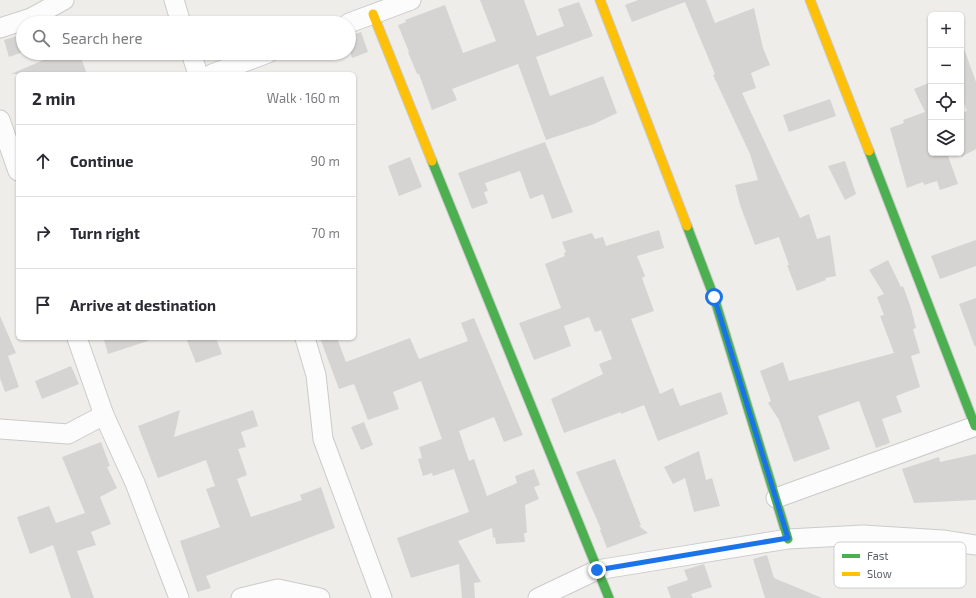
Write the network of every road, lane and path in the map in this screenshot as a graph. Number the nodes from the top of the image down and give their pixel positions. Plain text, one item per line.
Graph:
1 (64, 0) edge
2 (174, 0) edge
3 (411, 0) edge
4 (600, 0) edge
5 (810, 0) edge
6 (373, 14) junction
7 (35, 16) edge
8 (179, 16) edge
9 (356, 20) edge
10 (16, 23) edge
11 (0, 28) edge
12 (193, 60) edge
13 (249, 60) edge
14 (197, 72) edge
15 (217, 72) edge
16 (0, 120) edge
17 (16, 165) edge
18 (78, 340) edge
19 (306, 340) edge
20 (104, 415) junction
21 (976, 426) edge
22 (0, 429) edge
23 (776, 498) junction
24 (788, 538) junction
25 (956, 542) edge
26 (966, 543) edge
27 (976, 545) edge
28 (597, 570) junction
29 (179, 598) edge
30 (241, 598) edge
31 (320, 598) edge
32 (382, 598) edge
33 (538, 598) edge
34 (609, 598) edge

1 - 7 street
2 - 8 street
3 - 6 street
4 - 23 street
5 - 21 street
6 - 9 street
6 - 28 street
10 - 11 street
12 - 14 street
13 - 15 street
16 - 17 street
18 - 20 street
19 - 32 street
20 - 22 street
20 - 29 street
21 - 23 street
23 - 24 street
24 - 25 street
24 - 28 street
26 - 27 street
28 - 33 street
28 - 34 street
30 - 31 street

